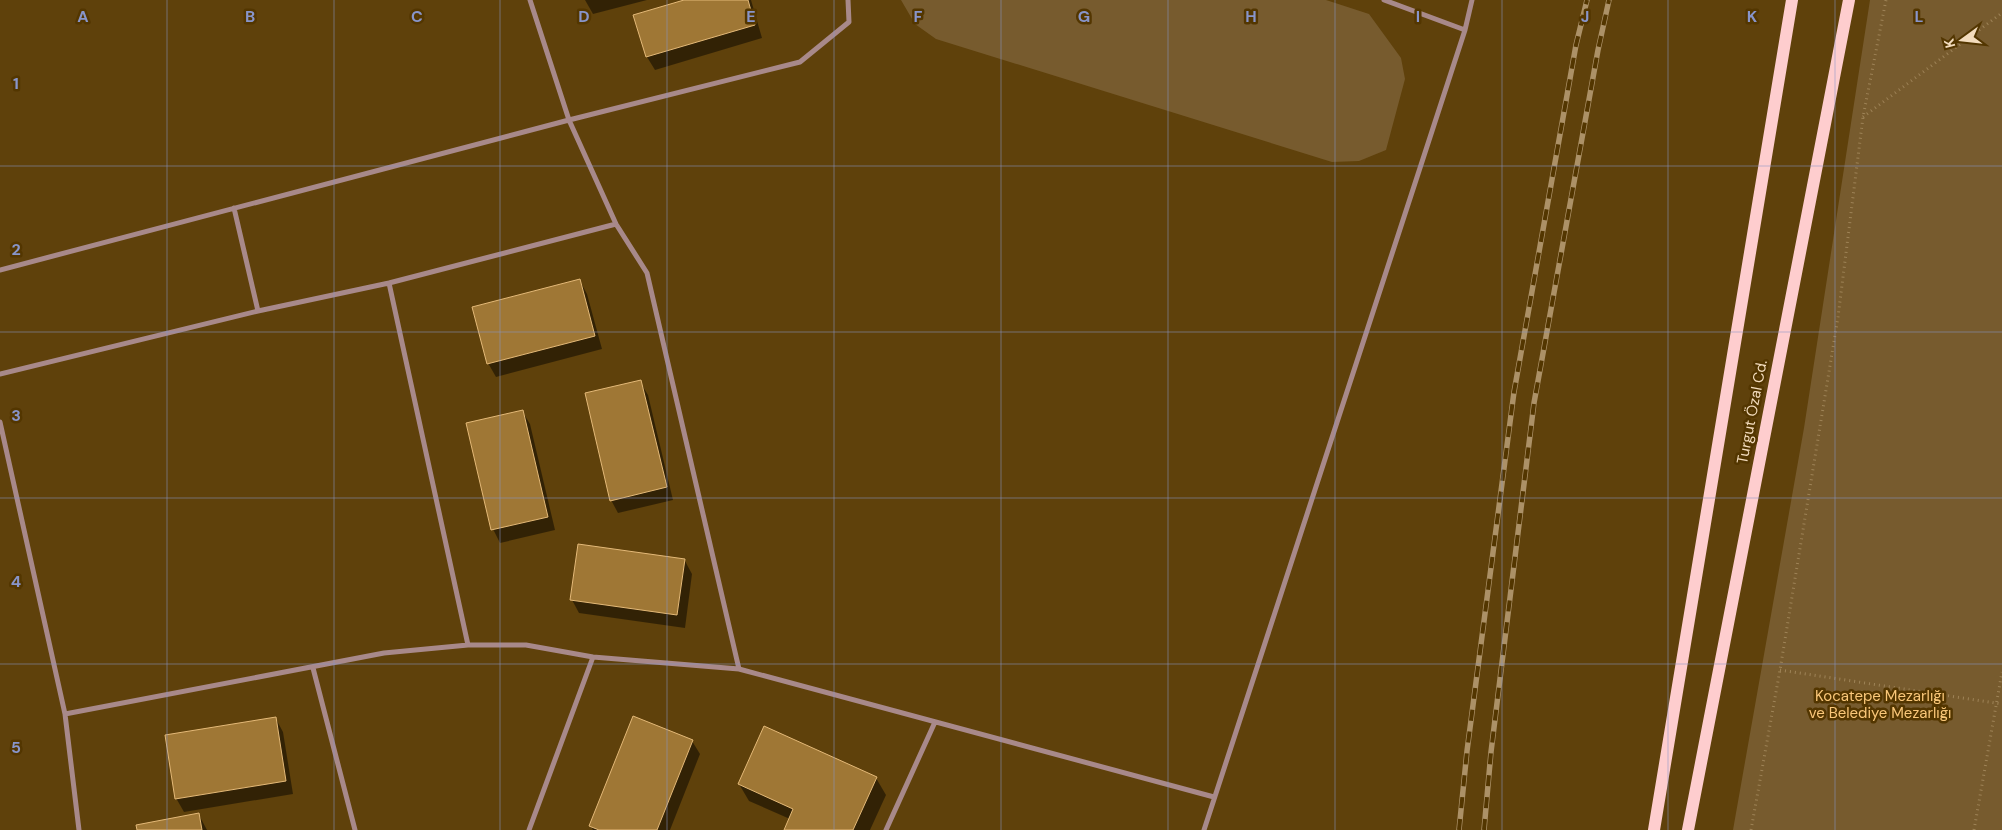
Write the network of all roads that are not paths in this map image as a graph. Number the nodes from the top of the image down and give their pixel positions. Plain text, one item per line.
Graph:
1 (530, 0) edge
2 (848, 0) edge
3 (1384, 0) edge
4 (1472, 0) edge
5 (1792, 0) edge
6 (1849, 0) edge
7 (1465, 30) junction
8 (569, 120) junction
9 (234, 208) junction
10 (616, 224) junction
11 (0, 270) edge
12 (389, 283) junction
13 (258, 311) junction
14 (0, 374) edge
15 (0, 422) edge
16 (468, 645) junction
17 (593, 658) junction
18 (313, 668) junction
19 (739, 669) junction
20 (65, 714) junction
21 (935, 722) junction
22 (1214, 797) junction
23 (79, 830) edge
24 (355, 830) edge
25 (529, 830) edge
26 (886, 830) edge
27 (1204, 830) edge
28 (1654, 830) edge
29 (1688, 830) edge

1 - 8 street
2 - 8 street
3 - 7 street
4 - 7 street
5 - 28 main road, Turgut Özal Cd.
6 - 29 main road, Turgut Özal Cd.
7 - 22 street
8 - 9 street
8 - 10 street
9 - 11 street
9 - 13 street
10 - 12 street
10 - 19 street
12 - 13 street
12 - 16 street
13 - 14 street
15 - 20 street
16 - 17 street
16 - 18 street
17 - 19 street
17 - 25 street
18 - 20 street
18 - 24 street
19 - 21 street
20 - 23 street
21 - 22 street
21 - 26 street
22 - 27 street

